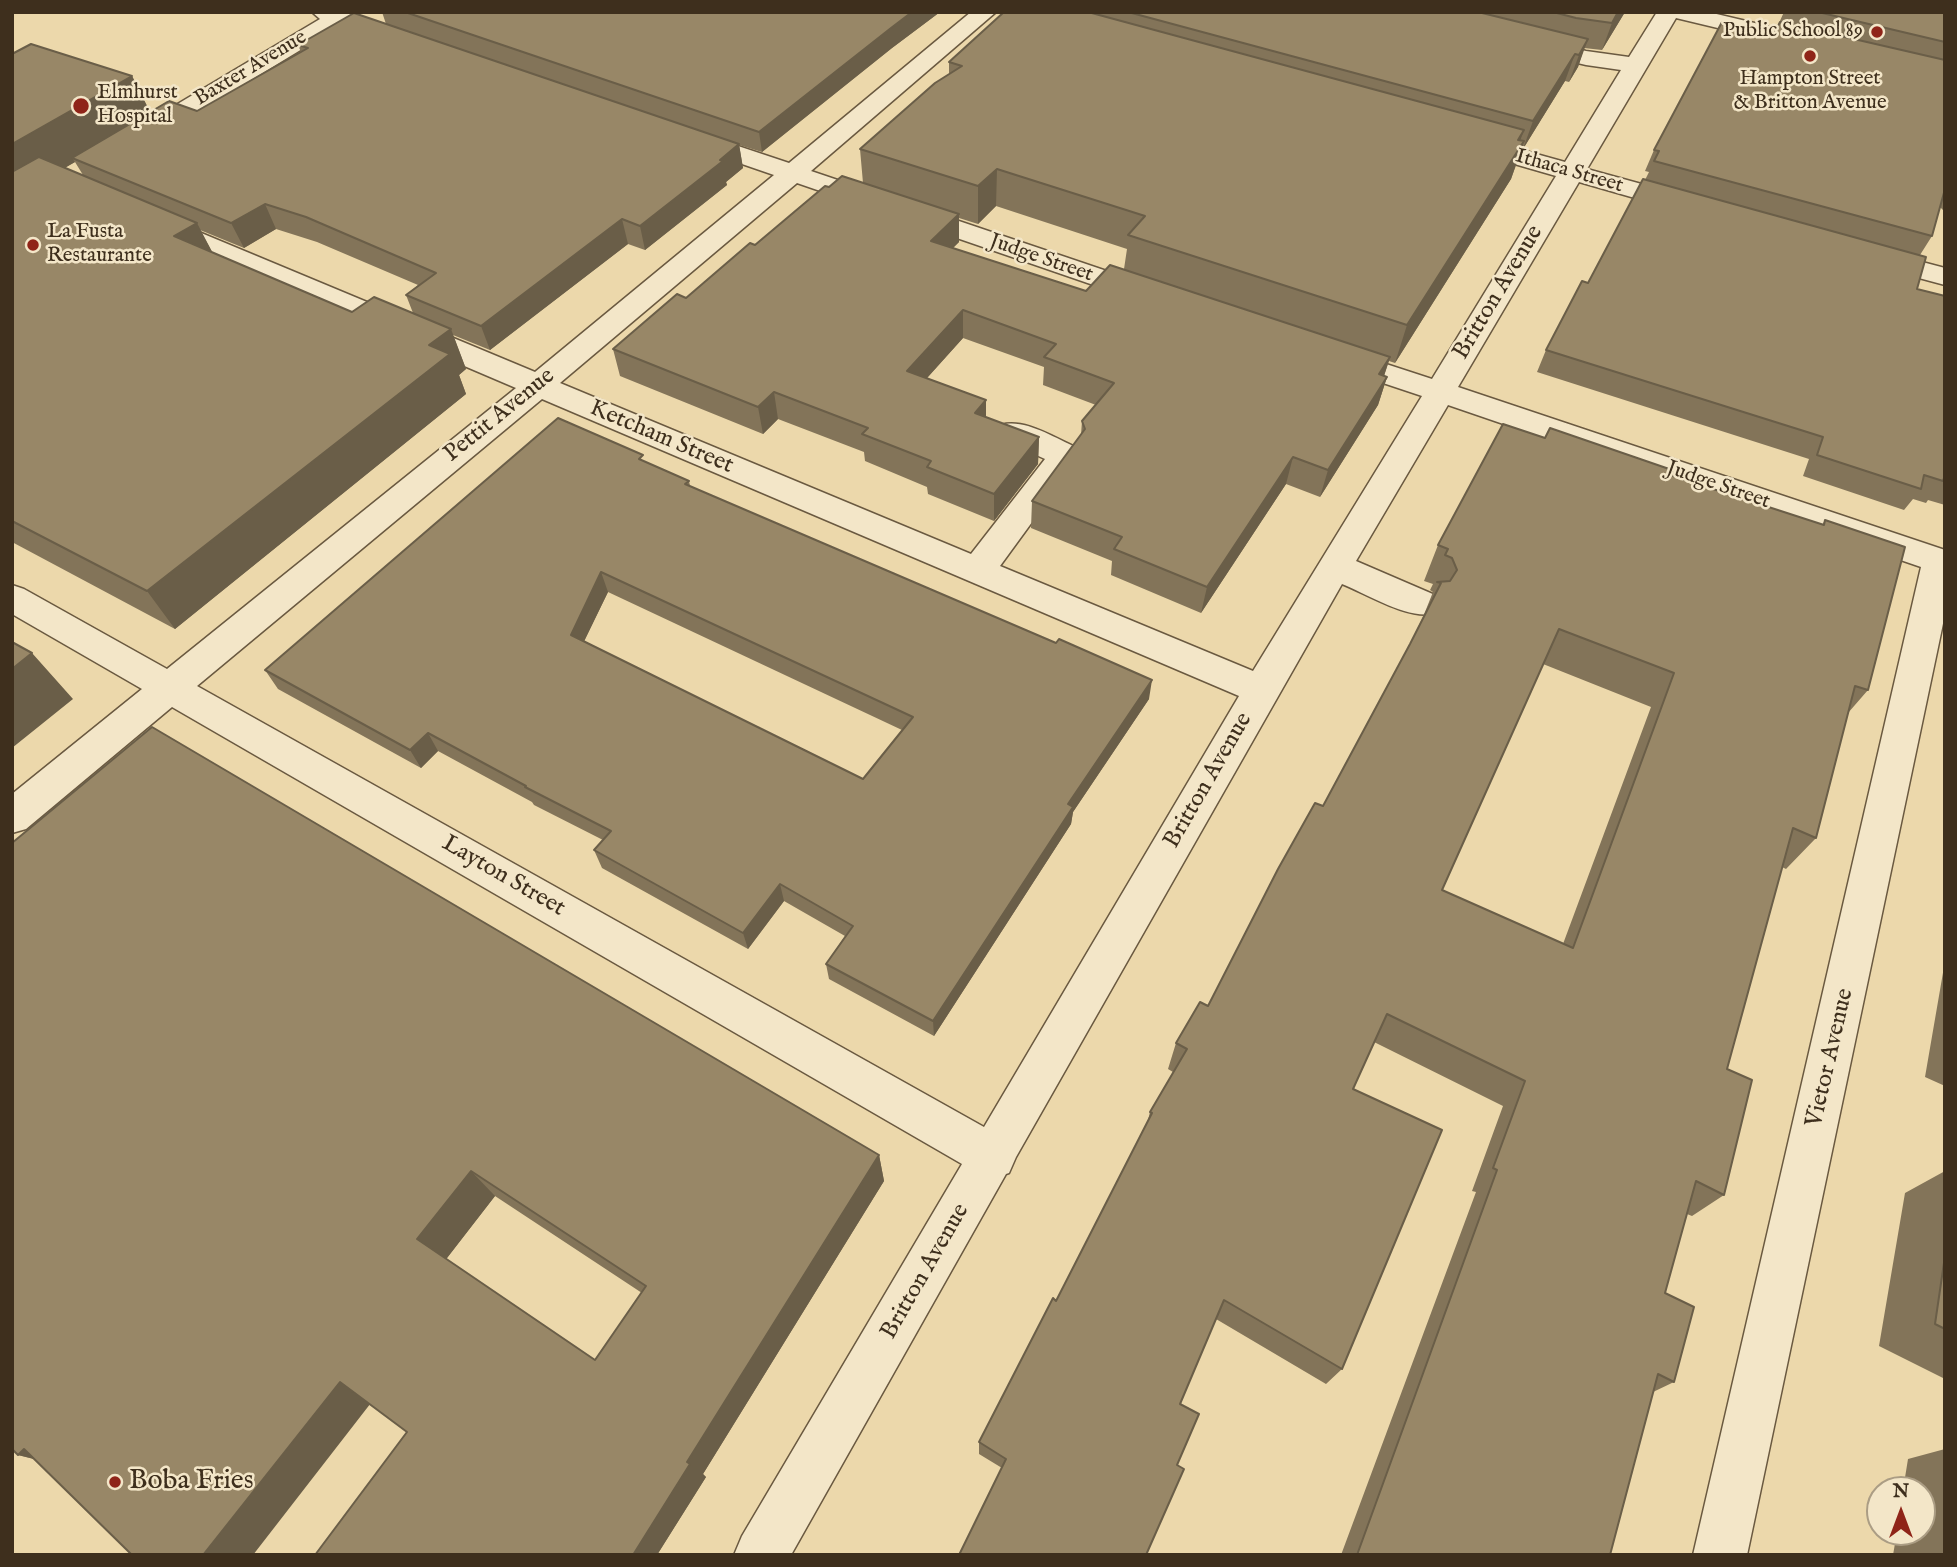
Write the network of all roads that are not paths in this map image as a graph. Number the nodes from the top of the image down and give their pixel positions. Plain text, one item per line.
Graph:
1 (1668, 12) edge
2 (1678, 12) edge
3 (992, 13) edge
4 (336, 14) edge
5 (1788, 38) edge
6 (1510, 39) edge
7 (414, 44) edge
8 (1636, 65) junction
9 (661, 128) edge
10 (1448, 138) edge
11 (121, 148) edge
12 (792, 172) junction
13 (1572, 173) junction
14 (1708, 211) edge
15 (139, 217) edge
16 (1853, 251) edge
17 (1945, 277) edge
18 (1168, 301) edge
19 (1313, 349) edge
20 (538, 386) junction
21 (1441, 391) junction
22 (1012, 432) edge
23 (1942, 562) edge
24 (1336, 567) junction
25 (977, 571) junction
26 (12, 598) edge
27 (1423, 604) dead end
28 (169, 686) junction
29 (1261, 690) junction
30 (12, 817) edge
31 (993, 1157) junction
32 (761, 1555) edge
33 (1720, 1555) edge

1 - 8 street, Britton Avenue
2 - 5 street
3 - 12 street, Pettit Avenue
4 - 7 street
4 - 11 street, Baxter Avenue
6 - 8 street
8 - 13 street, Britton Avenue
9 - 12 street, Judge Street
10 - 13 street, Ithaca Street
12 - 18 street, Judge Street
12 - 20 street, Pettit Avenue
13 - 14 street, Ithaca Street
13 - 21 street, Britton Avenue
15 - 20 street, Ketcham Street
16 - 17 street
19 - 21 street, Judge Street
20 - 25 street, Ketcham Street
20 - 28 street, Pettit Avenue
21 - 23 street, Judge Street
21 - 24 street, Britton Avenue
22 - 25 street
23 - 33 street, Vietor Avenue
24 - 27 street
24 - 29 street, Britton Avenue
25 - 29 street, Ketcham Street
26 - 28 street, Layton Street
28 - 30 street, Pettit Avenue
28 - 31 street, Layton Street
29 - 31 street, Britton Avenue
31 - 32 street, Britton Avenue

